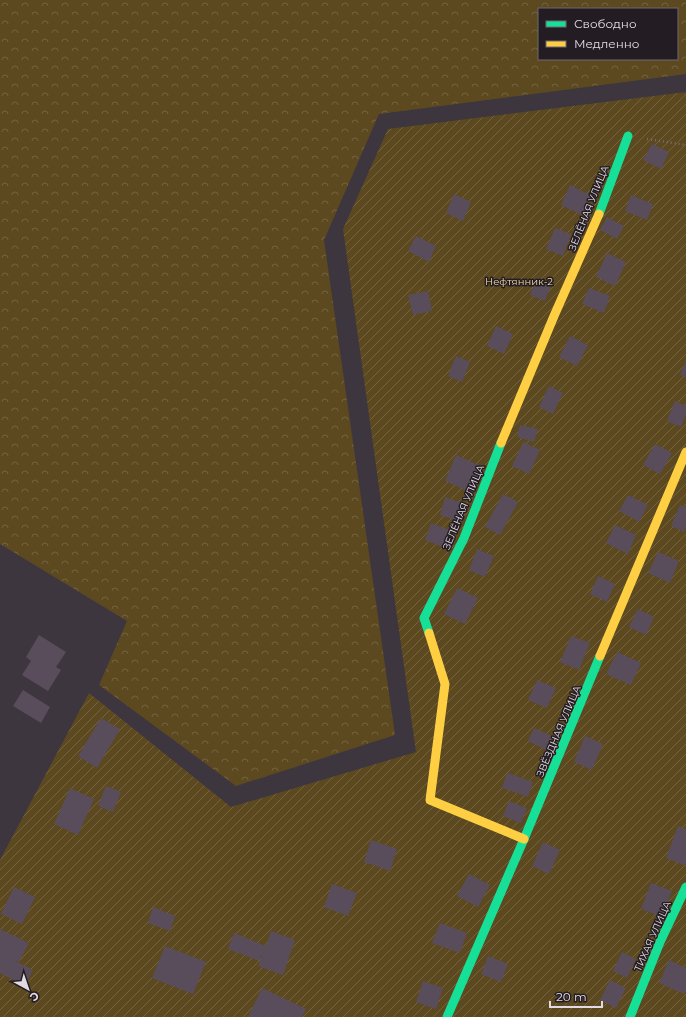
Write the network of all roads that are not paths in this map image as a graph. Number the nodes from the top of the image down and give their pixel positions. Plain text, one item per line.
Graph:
1 (628, 136) road end
2 (686, 452) edge
3 (524, 839) junction
4 (686, 887) edge
5 (447, 1017) edge
6 (630, 1017) edge

1 - 3 street, ЗЕЛЁНАЯ УЛИЦА
2 - 3 street, ЗВЁЗДНАЯ УЛИЦА
3 - 5 street, ЗВЁЗДНАЯ УЛИЦА
4 - 6 street, ТИХАЯ УЛИЦА

